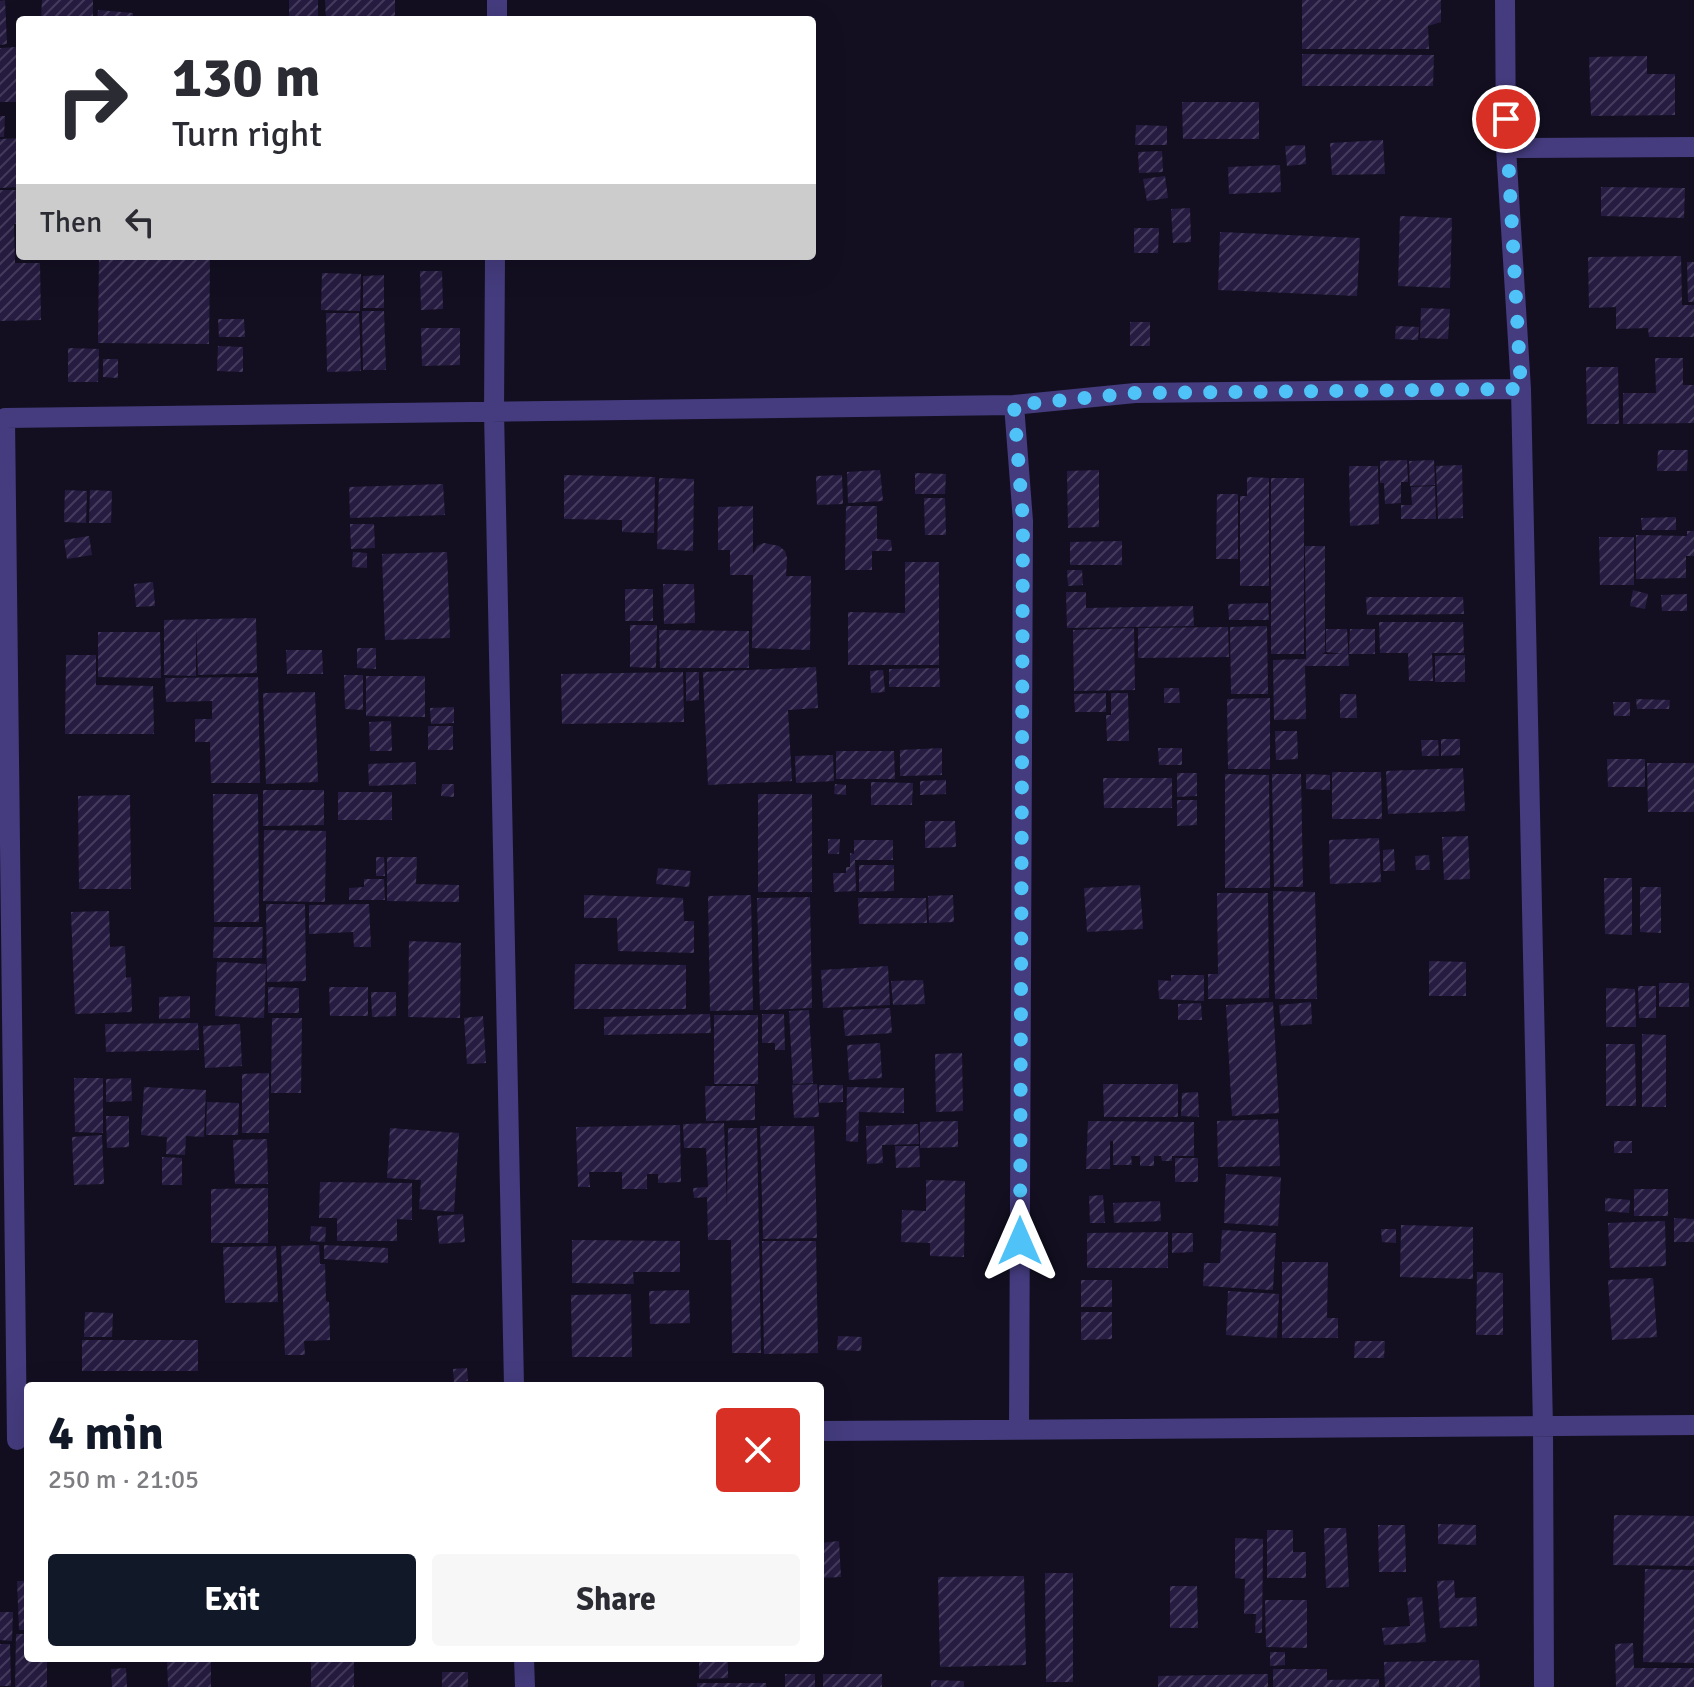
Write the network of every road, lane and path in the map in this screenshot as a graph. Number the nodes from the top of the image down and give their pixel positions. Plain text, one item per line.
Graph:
1 (1505, 0) edge
2 (1694, 147) edge
3 (1506, 148) junction
4 (495, 260) edge
5 (1521, 389) junction
6 (1014, 405) junction
7 (494, 411) junction
8 (514, 1382) edge
9 (1694, 1425) edge
10 (1543, 1427) junction
11 (1019, 1429) junction
12 (824, 1431) edge
13 (15, 1440) edge
14 (524, 1662) edge
15 (525, 1687) edge
16 (1544, 1687) edge

1 - 3 street
2 - 3 street
3 - 5 street
4 - 7 street
5 - 6 street
5 - 10 street
6 - 7 street
6 - 11 street
7 - 8 street
7 - 13 street
9 - 10 street
10 - 11 street
10 - 16 street
11 - 12 street
14 - 15 street

